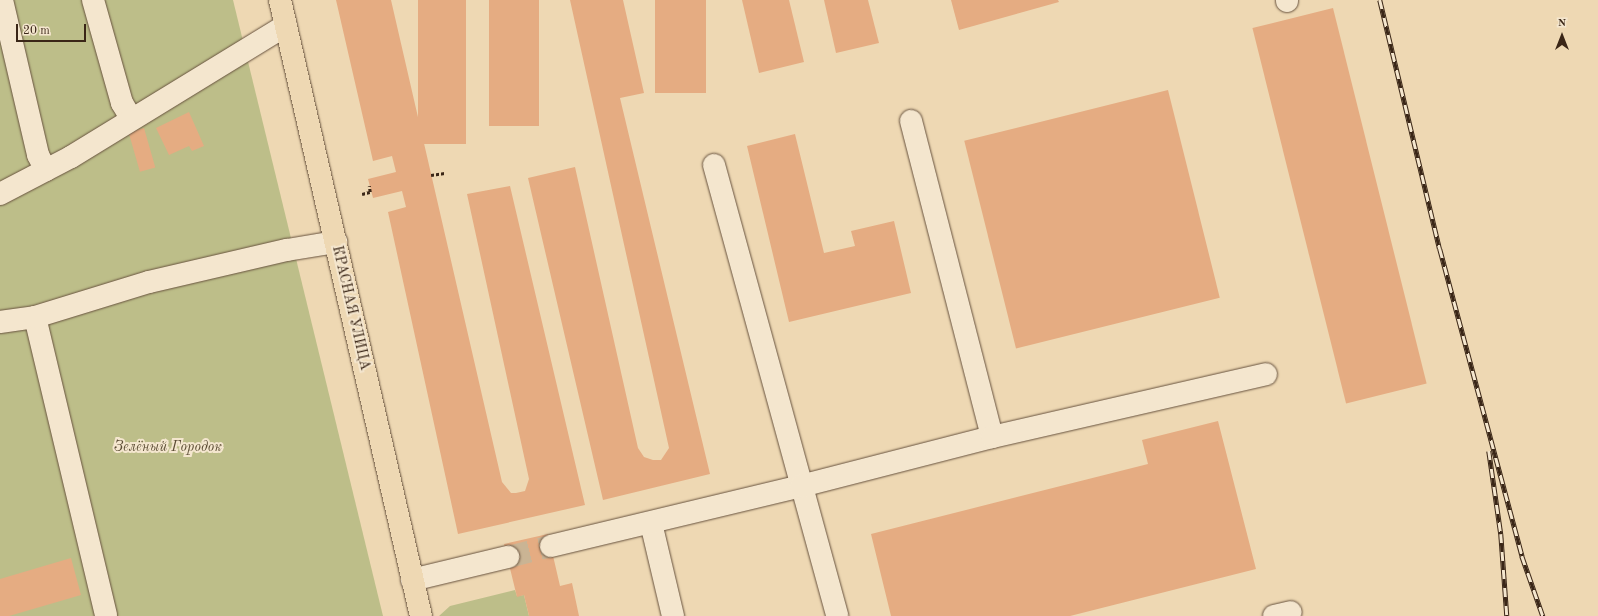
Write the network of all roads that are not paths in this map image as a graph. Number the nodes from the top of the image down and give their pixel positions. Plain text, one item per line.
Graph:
1 (2, 0) edge
2 (93, 0) edge
3 (280, 0) edge
4 (286, 25) junction
5 (131, 118) junction
6 (911, 121) dead end
7 (714, 165) dead end
8 (46, 170) junction
9 (0, 194) edge
10 (336, 242) junction
11 (35, 317) junction
12 (0, 322) edge
13 (1266, 374) dead end
14 (992, 437) junction
15 (801, 486) junction
16 (651, 523) junction
17 (551, 546) tunnel mouth
18 (508, 557) tunnel mouth
19 (412, 580) junction
20 (106, 616) edge
21 (421, 616) edge
22 (673, 616) edge
23 (837, 616) edge

1 - 8 lane
2 - 5 lane
3 - 4 main road, КРАСНАЯ УЛИЦА
4 - 5 lane
4 - 10 main road, КРАСНАЯ УЛИЦА
5 - 8 lane
6 - 14 lane
7 - 15 lane
8 - 9 lane
10 - 11 lane
10 - 19 main road, КРАСНАЯ УЛИЦА
11 - 12 lane
11 - 20 lane
13 - 14 lane
14 - 15 lane
15 - 16 lane
15 - 23 lane
16 - 17 lane
16 - 22 lane
18 - 19 lane
19 - 21 main road, КРАСНАЯ УЛИЦА

